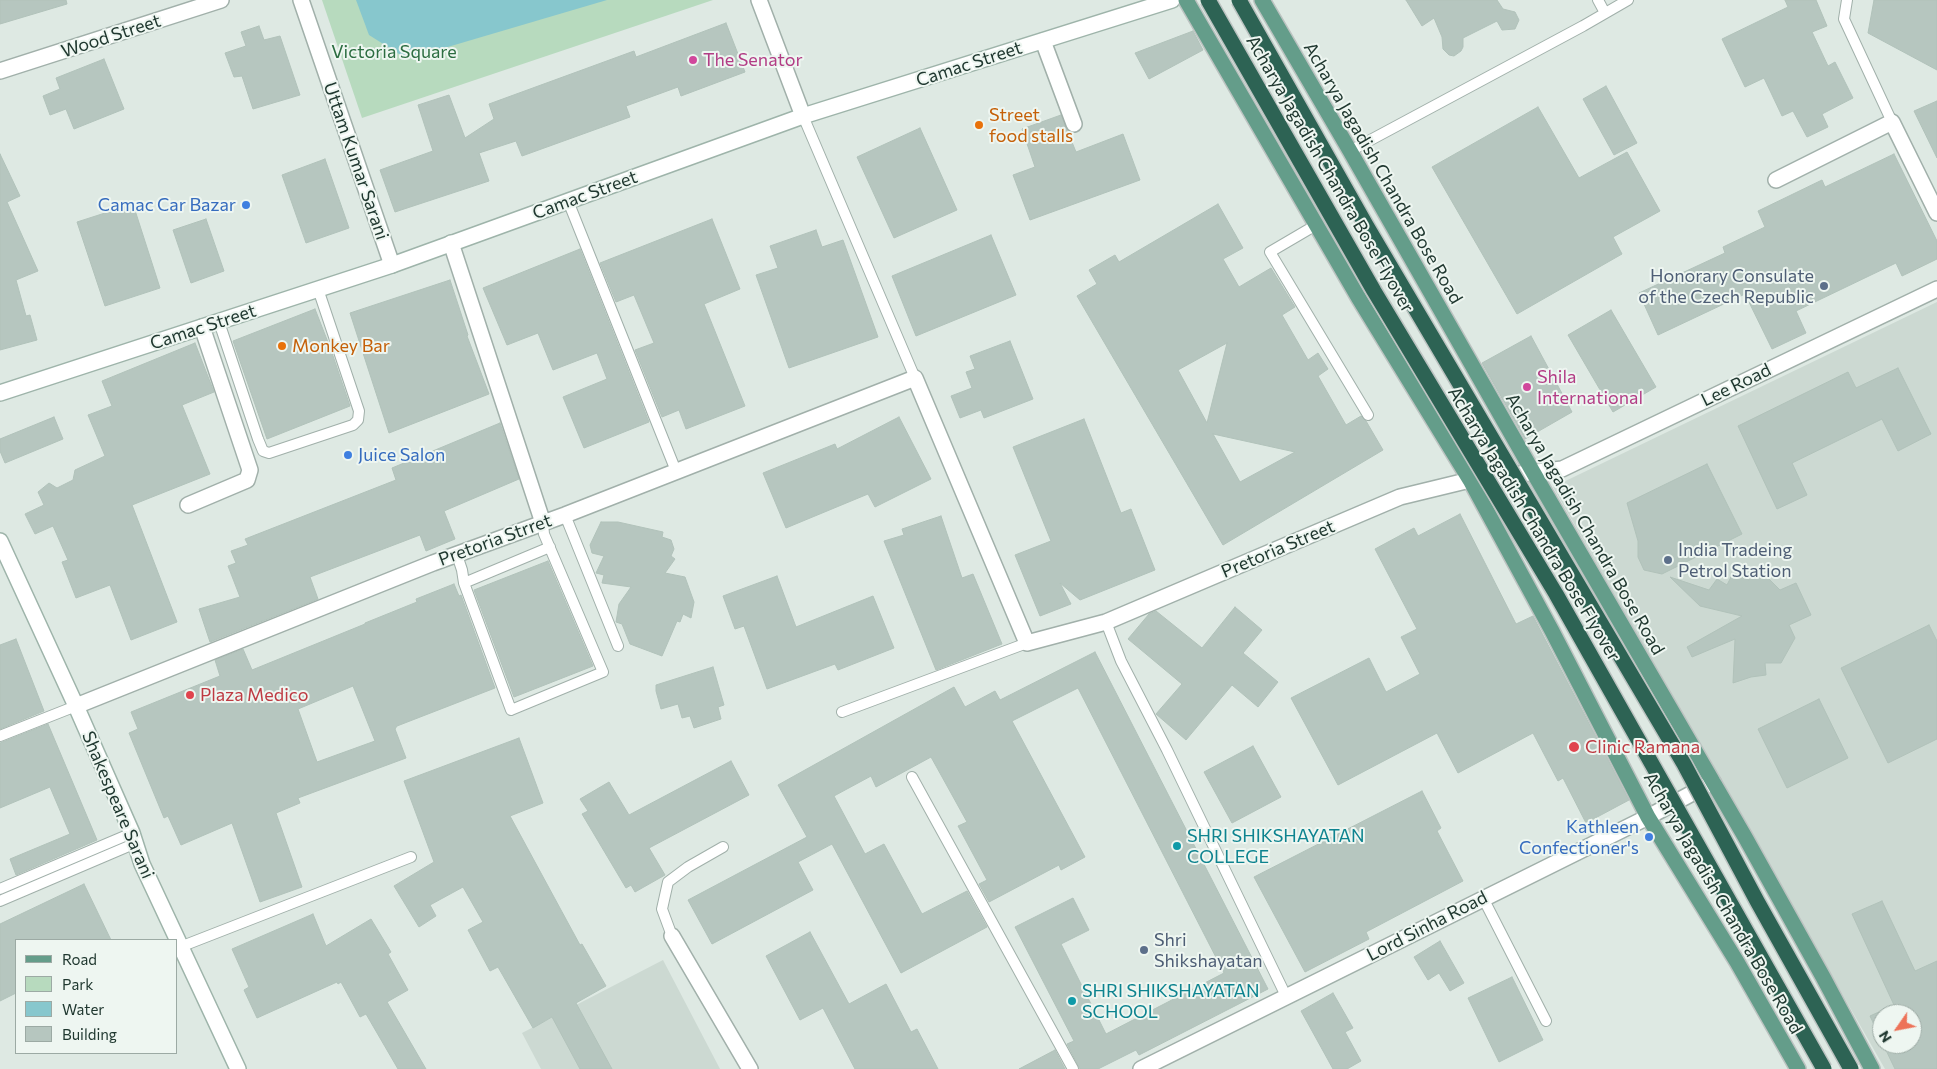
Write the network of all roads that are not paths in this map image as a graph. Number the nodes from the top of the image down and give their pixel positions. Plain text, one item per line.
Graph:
1 (222, 0) edge
2 (301, 0) edge
3 (759, 0) edge
4 (1172, 0) edge
5 (1186, 0) edge
6 (1208, 0) edge
7 (1239, 0) edge
8 (1262, 0) edge
9 (1598, 0) edge
10 (1628, 0) edge
11 (1847, 0) edge
12 (1605, 13) junction
13 (1043, 40) junction
14 (0, 71) edge
15 (803, 116) junction
16 (1892, 122) junction
17 (1074, 124) dead end
18 (1350, 151) junction
19 (1776, 180) dead end
20 (568, 201) junction
21 (1937, 213) edge
22 (1316, 224) junction
23 (451, 243) junction
24 (392, 265) junction
25 (318, 289) junction
26 (1937, 289) edge
27 (219, 322) junction
28 (202, 328) junction
29 (915, 378) junction
30 (0, 393) edge
31 (1368, 415) dead end
32 (676, 471) junction
33 (1533, 472) junction
34 (1470, 480) junction
35 (188, 505) dead end
36 (565, 515) junction
37 (543, 523) junction
38 (0, 541) edge
39 (550, 547) junction
40 (457, 555) junction
41 (464, 583) junction
42 (1106, 622) junction
43 (1027, 643) junction
44 (618, 646) dead end
45 (76, 706) junction
46 (842, 712) dead end
47 (0, 736) edge
48 (912, 778) dead end
49 (1713, 782) junction
50 (1648, 817) junction
51 (134, 838) junction
52 (723, 848) dead end
53 (411, 857) dead end
54 (0, 889) edge
55 (1483, 898) junction
56 (0, 901) edge
57 (672, 936) joint
58 (176, 939) edge
59 (178, 943) edge
60 (180, 947) junction
61 (1286, 996) junction
62 (1546, 1021) dead end
63 (238, 1069) edge
64 (750, 1069) edge
65 (1073, 1069) edge
66 (1141, 1069) edge
67 (1798, 1069) edge
68 (1824, 1069) edge
69 (1850, 1069) edge
70 (1872, 1069) edge

1 - 14 street, Wood Street
2 - 24 street, Uttam Kumar Sarani
3 - 15 street
4 - 13 street, Camac Street
5 - 22 main road, Acharya Jagadish Chandra Bose Road
6 - 68 highway, Acharya Jagadish Chandra Bose Flyover, bridge
7 - 69 highway, Acharya Jagadish Chandra Bose Flyover, bridge
8 - 18 main road, Acharya Jagadish Chandra Bose Road
9 - 12 lane
10 - 12 lane
11 - 16 lane
12 - 18 lane
13 - 15 street, Camac Street
13 - 17 street
15 - 20 street, Camac Street
15 - 29 lane
16 - 19 street
16 - 21 street
18 - 33 main road, Acharya Jagadish Chandra Bose Road
20 - 23 street, Camac Street
20 - 32 lane
22 - 31 lane
22 - 34 main road, Acharya Jagadish Chandra Bose Road
23 - 24 street, Camac Street
23 - 37 street
24 - 25 street, Camac Street
25 - 27 street, Camac Street
25 - 27 lane
26 - 33 street, Lee Road
27 - 28 street, Camac Street
28 - 30 street, Camac Street
28 - 35 street
29 - 32 street, Pretoria Strret
29 - 43 street
32 - 36 street, Pretoria Strret
33 - 34 street, Pretoria Street
33 - 49 main road, Acharya Jagadish Chandra Bose Road
34 - 42 street, Pretoria Street
34 - 50 main road, Acharya Jagadish Chandra Bose Road
36 - 37 street, Pretoria Strret
36 - 44 lane
37 - 39 lane
37 - 40 street, Pretoria Strret
38 - 45 street, Shakespeare Sarani
39 - 41 lane
39 - 41 lane
40 - 41 lane
40 - 45 street, Pretoria Strret
42 - 43 street, Pretoria Street
42 - 61 lane
43 - 46 lane
45 - 47 lane
45 - 51 street, Shakespeare Sarani
48 - 65 lane
49 - 50 street, Lord Sinha Road
49 - 70 main road, Acharya Jagadish Chandra Bose Road
50 - 55 street, Lord Sinha Road
50 - 67 main road, Acharya Jagadish Chandra Bose Road
51 - 54 lane
51 - 56 lane
51 - 58 street, Shakespeare Sarani
52 - 57 lane
53 - 60 lane
55 - 61 street, Lord Sinha Road
55 - 62 lane
57 - 64 street
59 - 60 street, Shakespeare Sarani
60 - 63 street, Shakespeare Sarani
61 - 66 street, Lord Sinha Road

